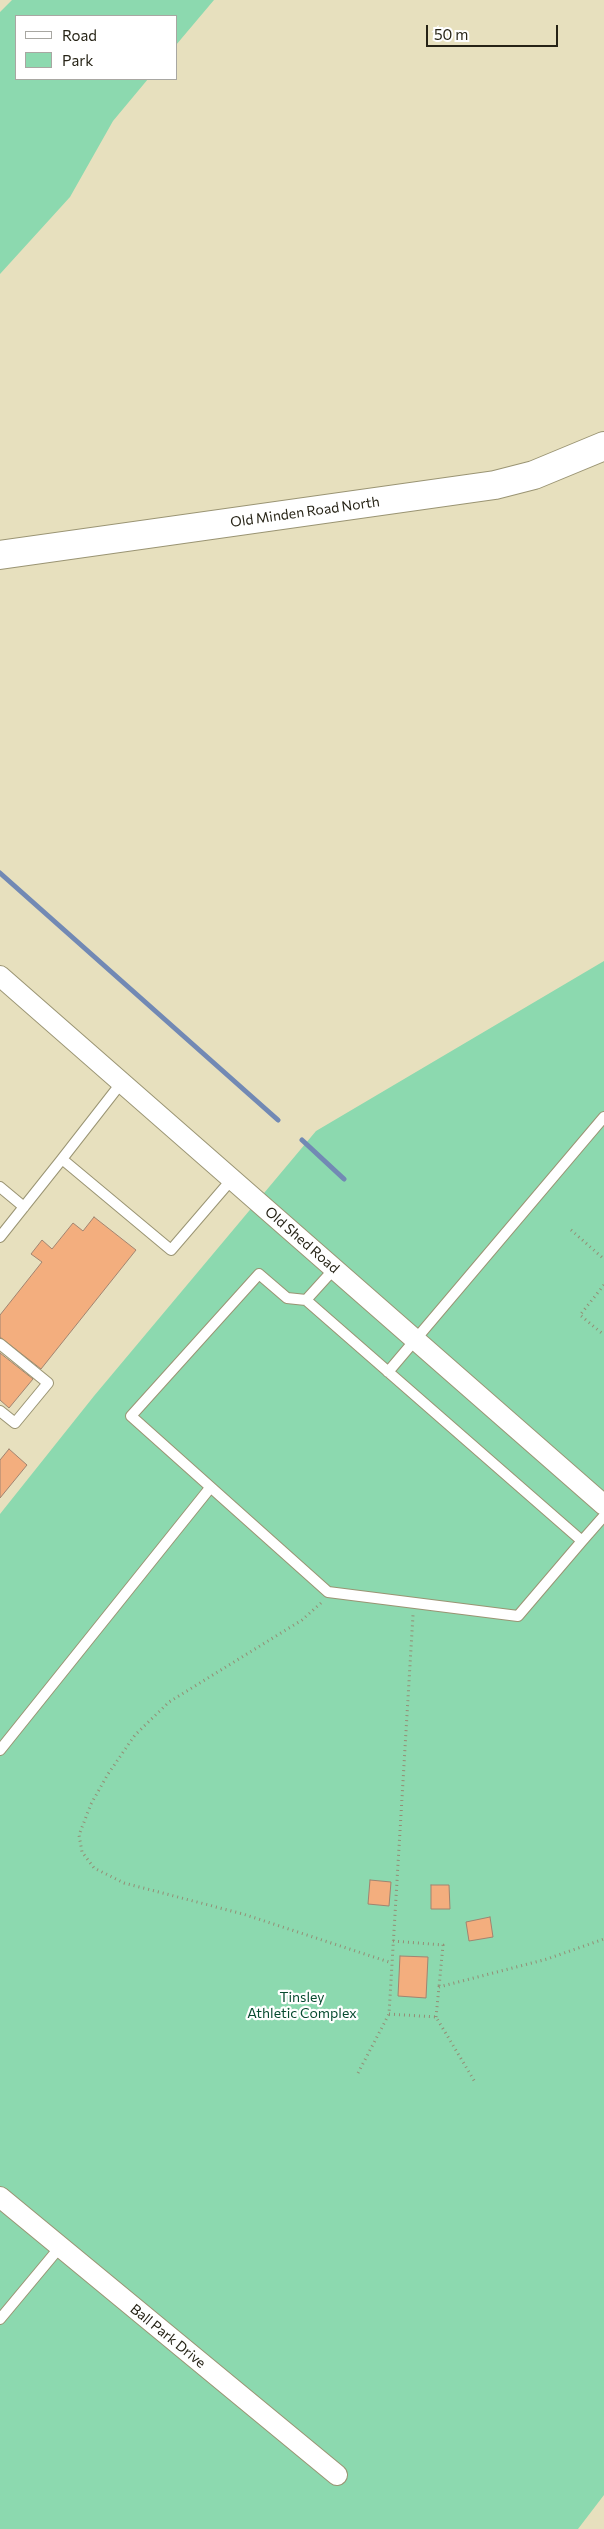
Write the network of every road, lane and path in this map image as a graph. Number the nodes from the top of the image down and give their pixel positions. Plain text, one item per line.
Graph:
1 (604, 446) edge
2 (0, 555) edge
3 (0, 976) edge
4 (122, 1082) junction
5 (604, 1117) edge
6 (62, 1159) junction
7 (232, 1178) junction
8 (0, 1187) edge
9 (24, 1207) junction
10 (571, 1230) dead end
11 (0, 1237) edge
12 (604, 1259) edge
13 (334, 1268) junction
14 (604, 1285) edge
15 (306, 1300) junction
16 (604, 1335) edge
17 (416, 1341) junction
18 (0, 1344) edge
19 (388, 1372) junction
20 (0, 1411) edge
21 (210, 1488) junction
22 (604, 1505) edge
23 (604, 1516) edge
24 (582, 1541) junction
25 (328, 1592) junction
26 (414, 1602) junction
27 (0, 1750) edge
28 (604, 1939) edge
29 (393, 1941) junction
30 (392, 1963) junction
31 (438, 1987) junction
32 (389, 2014) junction
33 (436, 2017) junction
34 (358, 2074) dead end
35 (475, 2082) dead end
36 (0, 2197) edge
37 (60, 2247) junction
38 (0, 2319) edge
39 (337, 2475) dead end

1 - 2 street, Old Minden Road North
3 - 4 street, Old Shed Road
4 - 6 lane
4 - 7 street, Old Shed Road
5 - 17 lane
6 - 7 lane
6 - 9 lane
7 - 13 street, Old Shed Road
8 - 9 lane
9 - 11 lane
10 - 12 path
13 - 15 lane
13 - 17 street, Old Shed Road
14 - 16 path
15 - 19 lane
15 - 21 lane
17 - 19 lane
17 - 22 street, Old Shed Road
18 - 20 lane
19 - 24 lane
21 - 25 lane
21 - 27 lane
23 - 24 lane
24 - 26 lane
25 - 26 lane
25 - 30 path
26 - 29 path
28 - 31 path
29 - 30 path
29 - 31 path
30 - 32 path
31 - 33 path
32 - 33 path
32 - 34 path
33 - 35 path
36 - 37 street, Ball Park Drive
37 - 38 lane
37 - 39 street, Ball Park Drive

